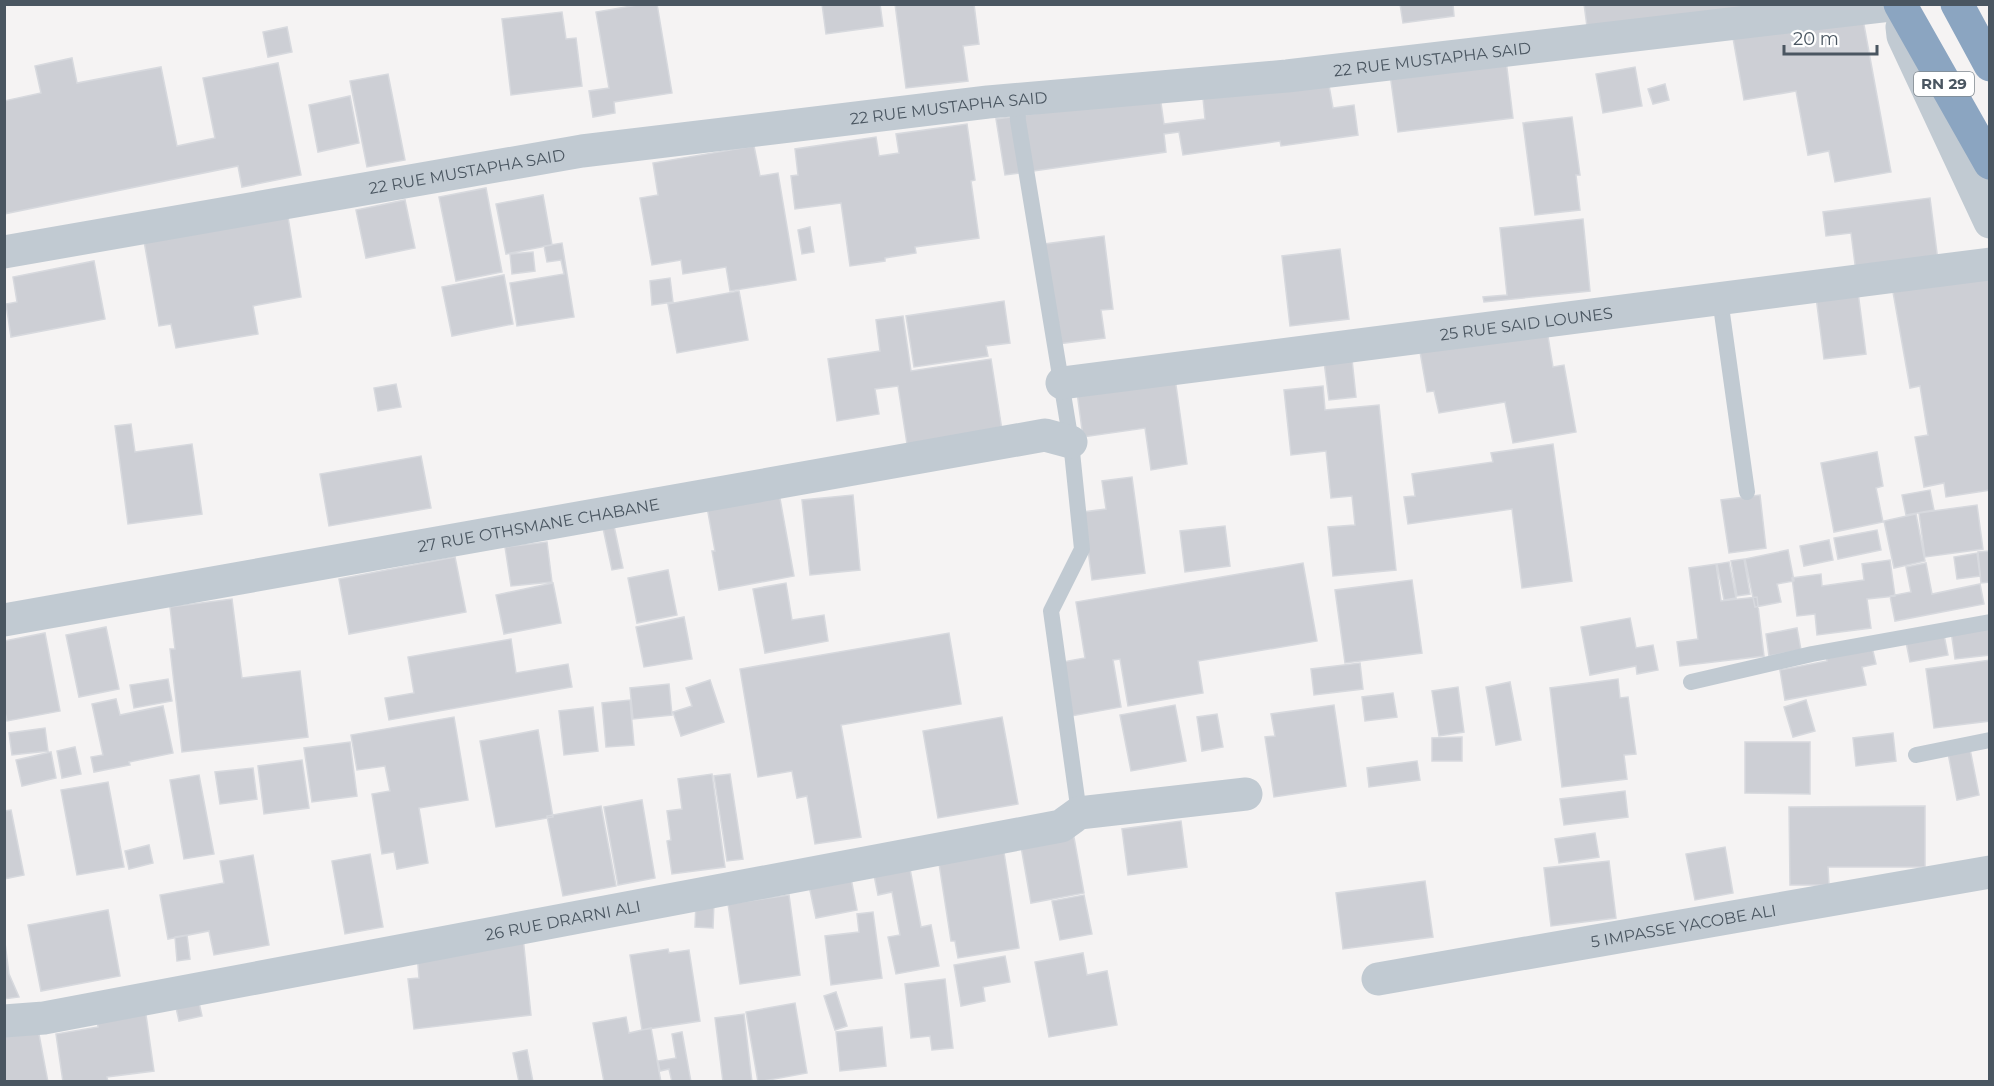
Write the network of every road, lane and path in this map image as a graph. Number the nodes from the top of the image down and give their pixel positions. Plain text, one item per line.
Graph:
1 (1900, 4) edge
2 (1957, 4) edge
3 (1989, 65) edge
4 (1017, 99) junction
5 (1989, 163) edge
6 (1989, 222) edge
7 (4, 252) edge
8 (1989, 264) edge
9 (1720, 299) junction
10 (1062, 383) junction
11 (1071, 442) junction
12 (1747, 492) dead end
13 (4, 620) edge
14 (1989, 622) edge
15 (1691, 682) dead end
16 (1989, 740) edge
17 (1916, 755) dead end
18 (1246, 794) dead end
19 (1079, 813) junction
20 (1989, 872) edge
21 (1378, 979) dead end
22 (4, 1021) edge

1 - 4 street, 22 RUE MUSTAPHA SAID
1 - 5 highway, RN 29
1 - 6 street
2 - 3 highway, RN 29
4 - 7 street, 22 RUE MUSTAPHA SAID
4 - 10 lane
8 - 9 street, 25 RUE SAID LOUNES
9 - 10 street, 25 RUE SAID LOUNES
9 - 12 lane
10 - 11 lane
11 - 13 street, 27 RUE OTHSMANE CHABANE
11 - 19 lane
14 - 15 lane
16 - 17 lane
18 - 19 street
19 - 22 street, 26 RUE DRARNI ALI
20 - 21 street, 5 IMPASSE YACOBE ALI

